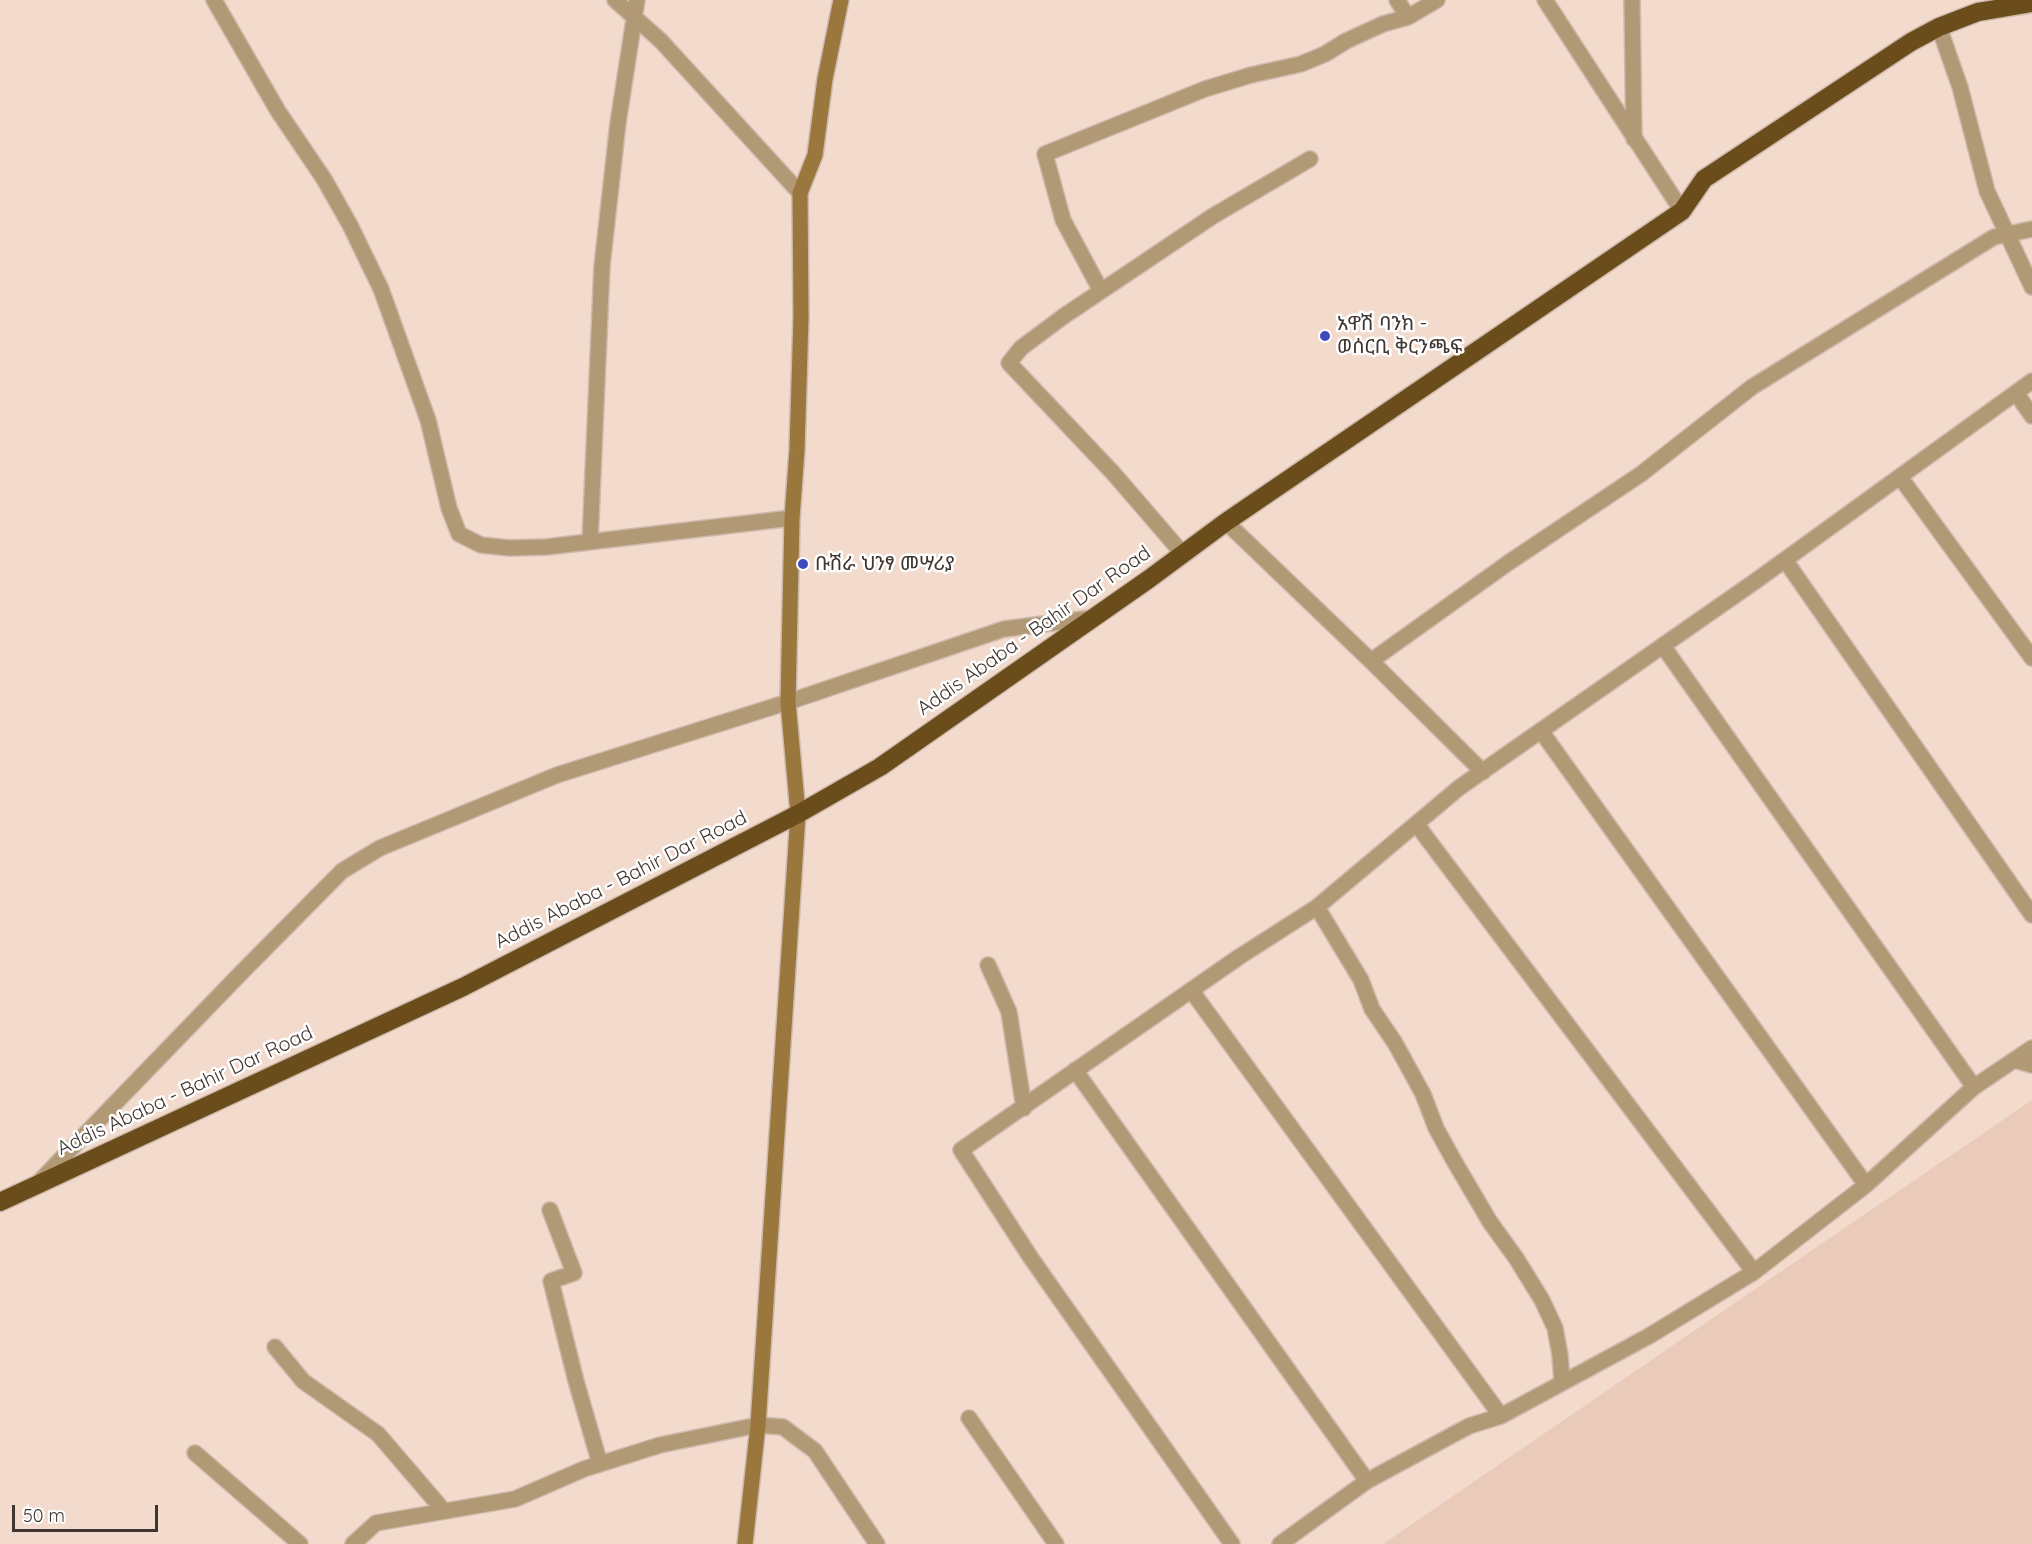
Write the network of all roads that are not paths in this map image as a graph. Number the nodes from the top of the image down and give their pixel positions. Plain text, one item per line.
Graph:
1 (213, 0) edge
2 (615, 0) edge
3 (637, 0) edge
4 (841, 0) edge
5 (1397, 0) edge
6 (1437, 0) edge
7 (1545, 0) edge
8 (1632, 0) edge
9 (2032, 3) edge
10 (636, 17) junction
11 (1408, 17) junction
12 (1939, 27) junction
13 (1634, 139) junction
14 (1310, 159) dead end
15 (800, 193) junction
16 (1682, 211) junction
17 (2032, 229) edge
18 (2006, 235) junction
19 (2032, 287) edge
20 (1101, 291) junction
21 (2032, 381) edge
22 (2016, 393) junction
23 (2032, 416) edge
24 (1900, 477) junction
25 (792, 518) junction
26 (1226, 522) junction
27 (590, 541) junction
28 (1182, 553) junction
29 (1785, 560) junction
30 (1092, 618) junction
31 (1663, 646) junction
32 (2032, 658) edge
33 (1371, 661) junction
34 (788, 702) junction
35 (1540, 731) junction
36 (1482, 772) junction
37 (798, 814) junction
38 (1417, 825) junction
39 (1317, 908) junction
40 (2032, 915) edge
41 (988, 965) dead end
42 (1191, 990) junction
43 (2032, 1048) edge
44 (2014, 1060) junction
45 (2032, 1065) edge
46 (1075, 1070) junction
47 (1974, 1088) junction
48 (1024, 1108) junction
49 (1866, 1185) junction
50 (35, 1186) junction
51 (0, 1202) edge
52 (550, 1210) dead end
53 (1754, 1272) junction
54 (275, 1347) dead end
55 (1562, 1382) junction
56 (1501, 1416) junction
57 (969, 1418) dead end
58 (758, 1425) junction
59 (195, 1453) dead end
60 (600, 1464) junction
61 (1367, 1481) junction
62 (444, 1511) junction
63 (300, 1544) edge
64 (353, 1544) edge
65 (745, 1544) edge
66 (877, 1544) edge
67 (1056, 1544) edge
68 (1232, 1544) edge
69 (1280, 1544) edge

1 - 27 street
2 - 10 street
3 - 10 street
4 - 15 street
5 - 11 street
6 - 11 street
7 - 13 street
8 - 13 street
9 - 12 highway, Addis Ababa - Bahir Dar Road
10 - 15 street
10 - 27 street
11 - 20 street
12 - 16 highway, Addis Ababa - Bahir Dar Road
12 - 18 street
13 - 16 street
14 - 20 street
15 - 25 street
16 - 26 highway, Addis Ababa - Bahir Dar Road
17 - 18 street
18 - 19 street
18 - 33 street
20 - 28 street
21 - 22 street
22 - 23 street
22 - 24 street
24 - 29 street
24 - 32 street
25 - 27 street
25 - 34 street
26 - 28 highway, Addis Ababa - Bahir Dar Road
26 - 33 street
28 - 30 highway, Addis Ababa - Bahir Dar Road
29 - 31 street
29 - 40 street
30 - 34 street
30 - 37 highway, Addis Ababa - Bahir Dar Road
31 - 35 street
31 - 47 street
33 - 36 street
34 - 37 street
34 - 50 street
35 - 36 street
35 - 49 street
36 - 38 street
37 - 50 highway, Addis Ababa - Bahir Dar Road
37 - 58 street
38 - 39 street
38 - 53 street
39 - 42 street
39 - 55 street
41 - 48 street
42 - 46 street
42 - 56 street
43 - 44 street
44 - 45 street
44 - 47 street
46 - 48 street
46 - 61 street
47 - 49 street
48 - 68 street
49 - 53 street
50 - 51 highway, Addis Ababa - Bahir Dar Road
52 - 60 street
53 - 55 street
54 - 62 street
55 - 56 street
56 - 61 street
57 - 67 street
58 - 60 street
58 - 65 street
58 - 66 street
59 - 63 street
60 - 62 street
61 - 69 street
62 - 64 street

